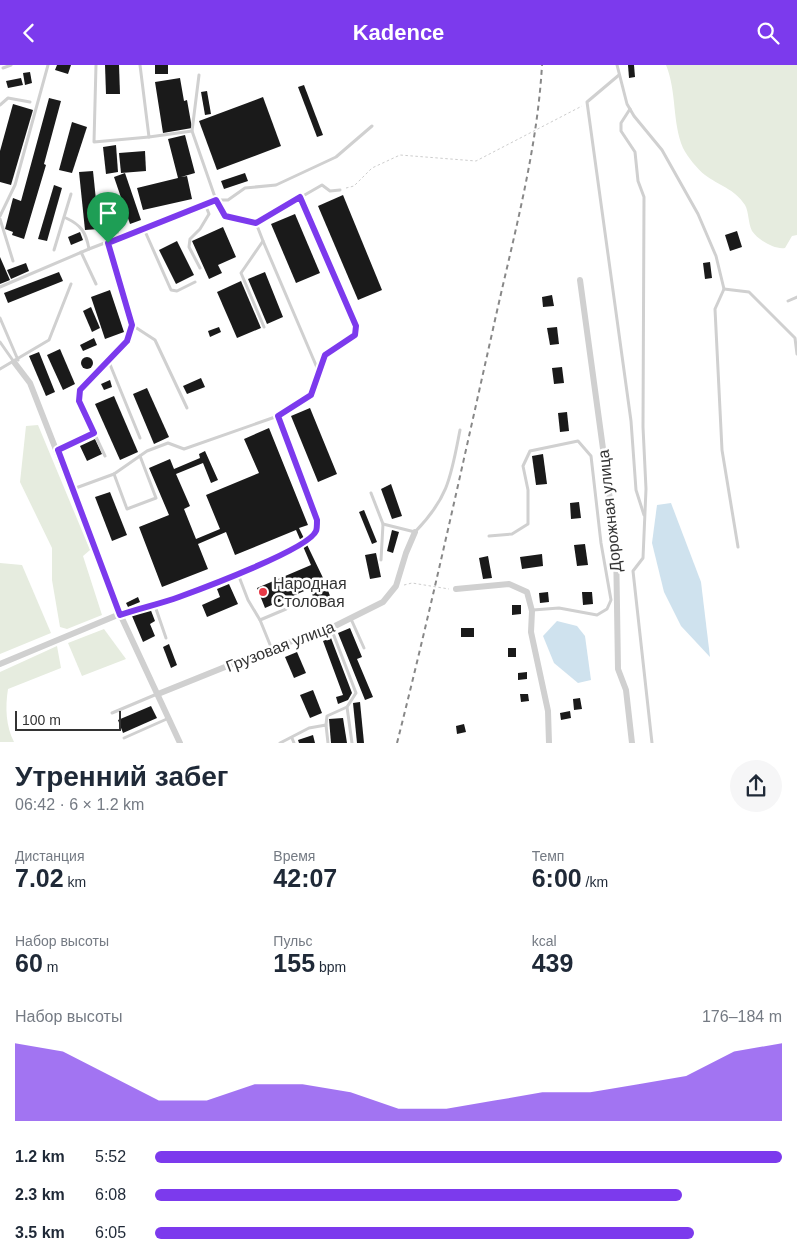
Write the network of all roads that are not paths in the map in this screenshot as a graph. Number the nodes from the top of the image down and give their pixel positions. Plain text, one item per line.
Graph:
1 (11, 65) edge
2 (48, 65) edge
3 (96, 65) edge
4 (140, 65) edge
5 (617, 65) edge
6 (3, 68) dead end
7 (199, 75) dead end
8 (620, 75) junction
9 (30, 102) dead end
10 (0, 105) edge
11 (630, 109) junction
12 (372, 127) dead end
13 (192, 131) junction
14 (149, 137) junction
15 (340, 190) road end
16 (71, 194) dead end
17 (300, 197) junction
18 (216, 200) junction
19 (205, 204) junction
20 (110, 205) dead end
21 (0, 217) edge
22 (66, 218) junction
23 (256, 223) junction
24 (144, 229) junction
25 (119, 238) junction
26 (263, 241) junction
27 (108, 243) junction
28 (89, 249) junction
29 (54, 250) dead end
30 (82, 252) junction
31 (13, 261) dead end
32 (200, 268) dead end
33 (580, 279) dead end
34 (195, 283) dead end
35 (70, 284) dead end
36 (96, 284) dead end
37 (0, 287) edge
38 (724, 289) junction
39 (797, 297) edge
40 (788, 301) dead end
41 (0, 318) edge
42 (132, 325) junction
43 (264, 327) dead end
44 (0, 342) edge
45 (797, 354) edge
46 (16, 361) junction
47 (108, 362) junction
48 (0, 369) edge
49 (319, 371) junction
50 (187, 408) dead end
51 (278, 416) junction
52 (460, 430) dead end
53 (94, 433) junction
54 (140, 438) dead end
55 (58, 450) junction
56 (105, 456) dead end
57 (140, 456) junction
58 (114, 474) junction
59 (73, 489) junction
60 (371, 493) dead end
61 (645, 518) junction
62 (383, 524) junction
63 (416, 532) junction
64 (489, 537) dead end
65 (738, 547) dead end
66 (381, 560) dead end
67 (238, 574) junction
68 (456, 589) road end
69 (154, 603) junction
70 (286, 609) dead end
71 (532, 611) junction
72 (120, 615) junction
73 (350, 618) junction
74 (260, 620) junction
75 (331, 628) junction
76 (166, 638) dead end
77 (272, 648) junction
78 (364, 648) dead end
79 (0, 664) edge
80 (158, 694) junction
81 (347, 707) junction
82 (112, 713) dead end
83 (169, 718) junction
84 (326, 725) junction
85 (124, 738) dead end
86 (292, 738) junction
87 (180, 743) edge
88 (280, 743) edge
89 (294, 743) edge
90 (328, 743) edge
91 (352, 743) edge
92 (549, 743) edge
93 (632, 743) edge
94 (652, 743) edge

1 - 6 lane
2 - 21 lane
3 - 14 lane
4 - 14 lane
5 - 8 lane
7 - 13 lane
8 - 11 lane
8 - 61 lane
9 - 10 lane
11 - 38 lane
11 - 61 lane
12 - 18 lane
13 - 14 lane
13 - 18 lane
15 - 17 lane
16 - 22 lane
17 - 23 lane
17 - 49 lane
18 - 19 lane
18 - 23 lane
19 - 24 lane
19 - 32 lane
20 - 25 lane
21 - 31 lane
22 - 28 lane
22 - 29 lane
23 - 26 lane
24 - 25 lane
24 - 34 lane
25 - 27 lane
26 - 43 lane
26 - 49 lane
27 - 28 lane
27 - 42 lane
28 - 30 lane
30 - 36 lane
30 - 37 lane
33 - 93 street, Дорожная улица
35 - 46 lane
38 - 45 lane
38 - 65 lane
39 - 40 lane
41 - 46 lane
42 - 47 lane
42 - 50 lane
44 - 46 lane
46 - 48 lane
46 - 55 street
47 - 53 lane
47 - 54 lane
49 - 51 lane
51 - 57 lane
51 - 67 lane
52 - 63 lane
53 - 55 lane
53 - 56 lane
55 - 59 street
57 - 58 lane
57 - 58 lane
58 - 59 lane
59 - 72 street
60 - 62 lane
61 - 94 lane
62 - 63 lane
62 - 66 lane
63 - 73 street, Грузовая улица
64 - 71 lane
67 - 69 lane
67 - 74 lane
68 - 71 street
69 - 72 lane
69 - 76 lane
70 - 74 lane
71 - 92 street
72 - 79 street
72 - 80 street
73 - 75 street, Грузовая улица
73 - 78 lane
74 - 77 lane
75 - 77 street, Грузовая улица
75 - 81 lane
77 - 80 street, Грузовая улица
80 - 82 lane
80 - 83 street
81 - 84 lane
81 - 91 lane
83 - 85 lane
83 - 87 street
84 - 86 lane
84 - 90 lane
86 - 88 lane
86 - 89 lane

